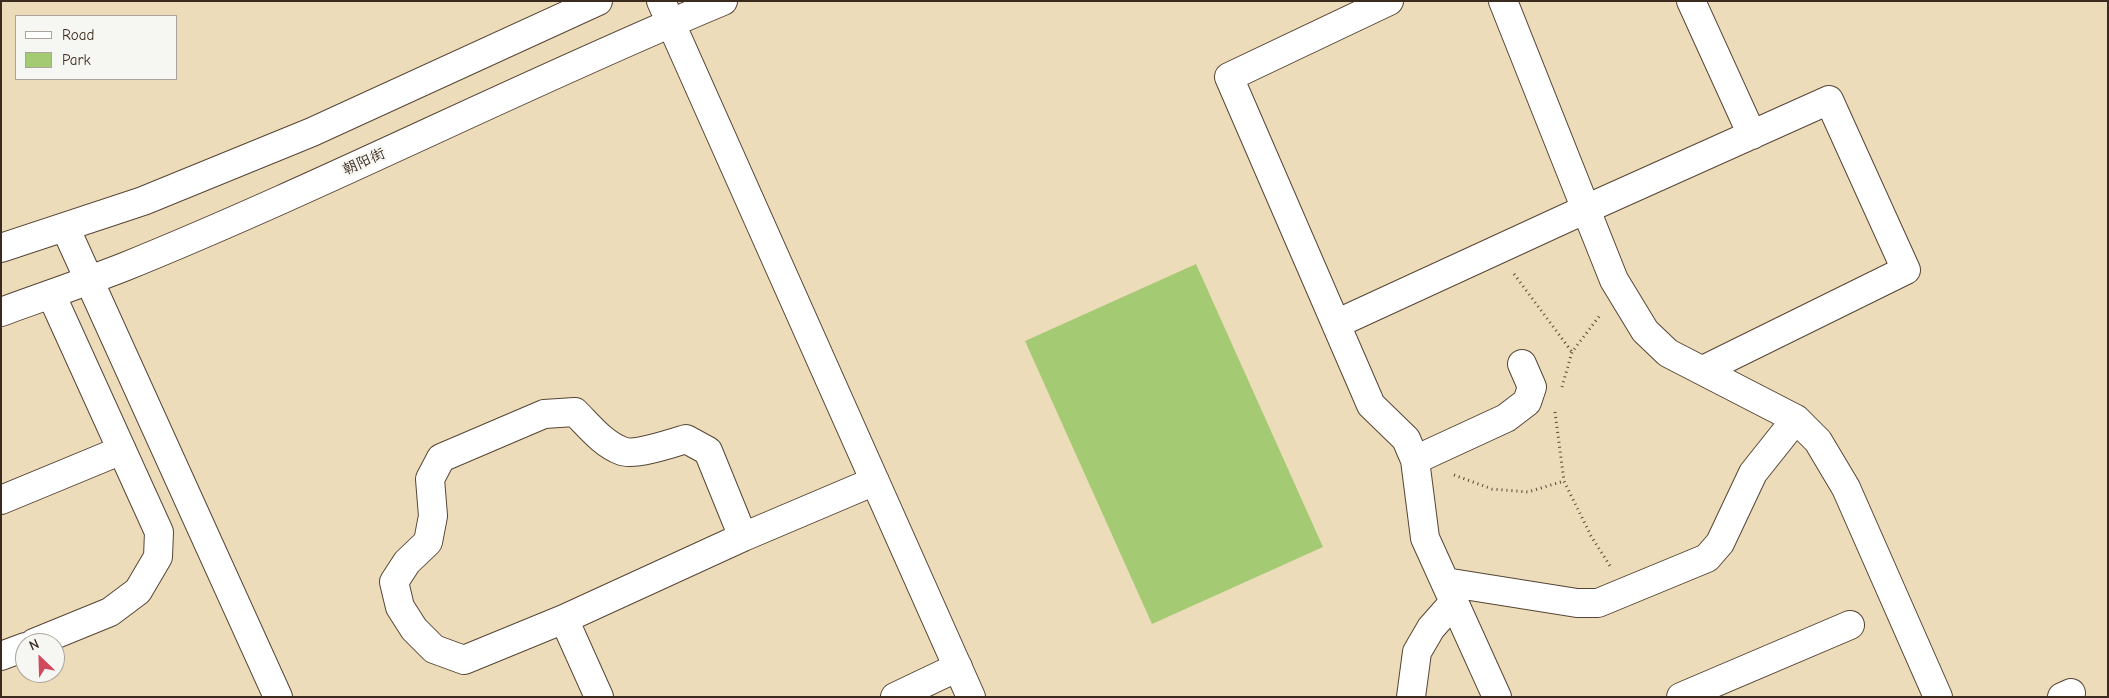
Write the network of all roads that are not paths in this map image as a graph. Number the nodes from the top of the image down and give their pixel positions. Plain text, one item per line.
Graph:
1 (598, 1) edge
2 (723, 1) edge
3 (1389, 1) edge
4 (1503, 1) edge
5 (1691, 1) edge
6 (665, 12) edge
7 (1752, 135) junction
8 (1586, 209) junction
9 (65, 227) junction
10 (1, 248) edge
11 (89, 280) junction
12 (51, 294) junction
13 (1, 312) edge
14 (1336, 324) junction
15 (1522, 364) dead end
16 (1703, 370) junction
17 (1796, 419) junction
18 (122, 450) junction
19 (1415, 460) junction
20 (875, 481) junction
21 (1, 500) edge
22 (743, 537) junction
23 (1449, 592) junction
24 (564, 618) junction
25 (1850, 625) dead end
26 (59, 633) edge
27 (15, 650) edge
28 (1, 656) edge
29 (958, 667) junction
30 (278, 697) edge
31 (599, 697) edge
32 (895, 697) edge
33 (971, 697) edge
34 (1411, 697) edge
35 (1497, 697) edge
36 (1681, 697) edge
37 (1938, 697) edge

1 - 9 street
2 - 6 street, 朝阳街
3 - 14 street
4 - 8 street
5 - 7 street
6 - 11 street, 朝阳街
6 - 20 street
7 - 8 street
7 - 16 street
8 - 14 street
8 - 16 street
9 - 10 street
9 - 11 street
11 - 12 street, 朝阳街
11 - 30 street
12 - 13 street, 朝阳街
12 - 18 street
14 - 19 street
15 - 19 street
16 - 17 street
17 - 23 street
17 - 37 street
18 - 21 street
18 - 26 street
19 - 23 street
20 - 22 street
20 - 29 street
22 - 24 street
22 - 24 street
23 - 34 street
23 - 35 street
24 - 31 street
25 - 36 street
27 - 28 street
29 - 32 street
29 - 33 street

